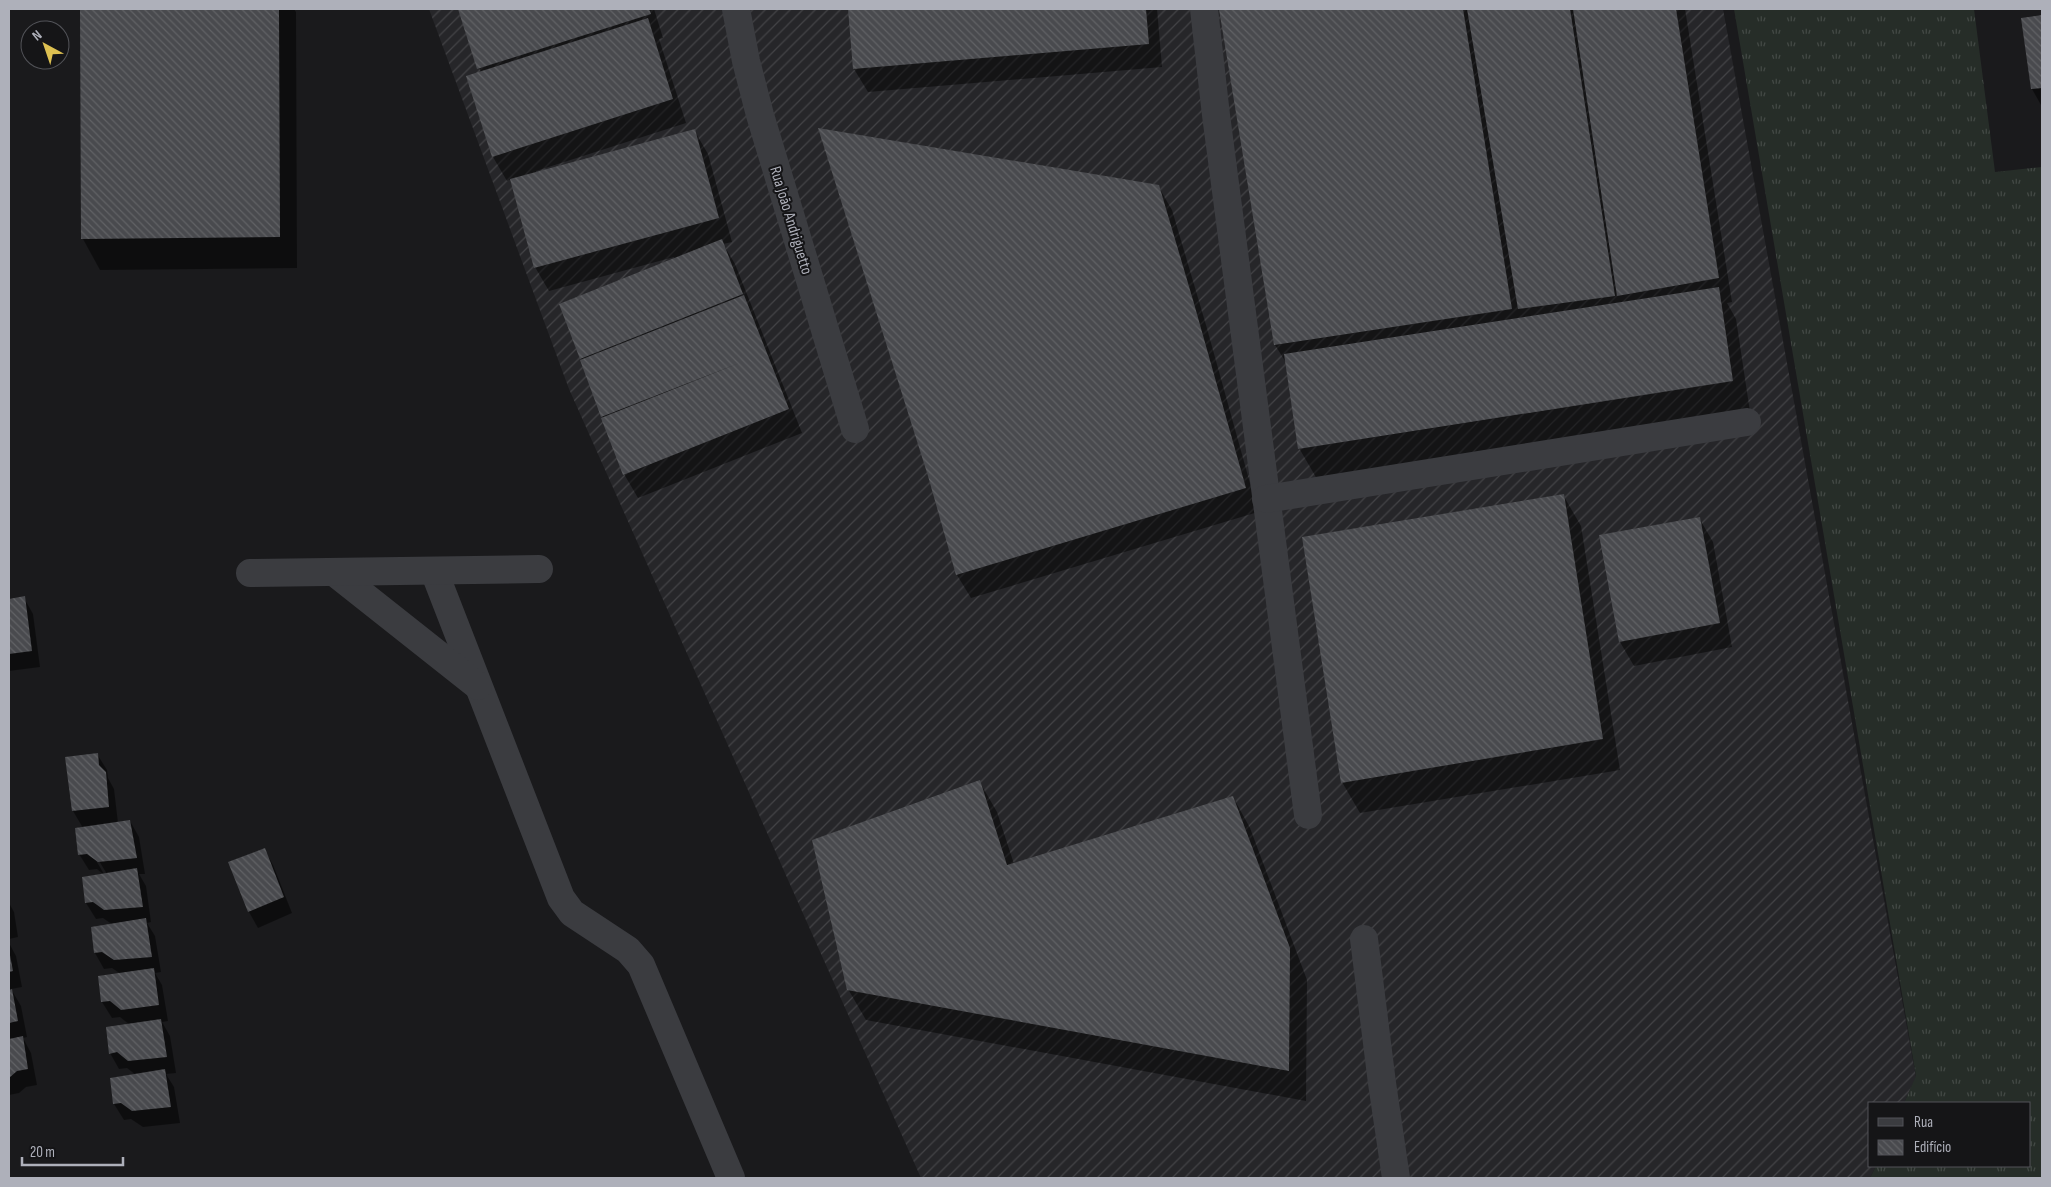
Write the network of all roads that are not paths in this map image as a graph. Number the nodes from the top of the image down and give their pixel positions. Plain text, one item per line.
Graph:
1 (736, 9) edge
2 (1204, 9) edge
3 (1747, 422) dead end
4 (855, 429) dead end
5 (1266, 500) junction
6 (539, 569) dead end
7 (434, 571) junction
8 (334, 572) junction
9 (250, 573) dead end
10 (479, 687) junction
11 (1308, 815) dead end
12 (1364, 939) dead end
13 (731, 1178) edge
14 (1396, 1178) edge

1 - 4 street, Rua João Andriguetto
2 - 5 street
3 - 5 street
5 - 11 street
6 - 7 street
7 - 8 street
7 - 10 street
8 - 9 street
8 - 10 street
10 - 13 street
12 - 14 street

